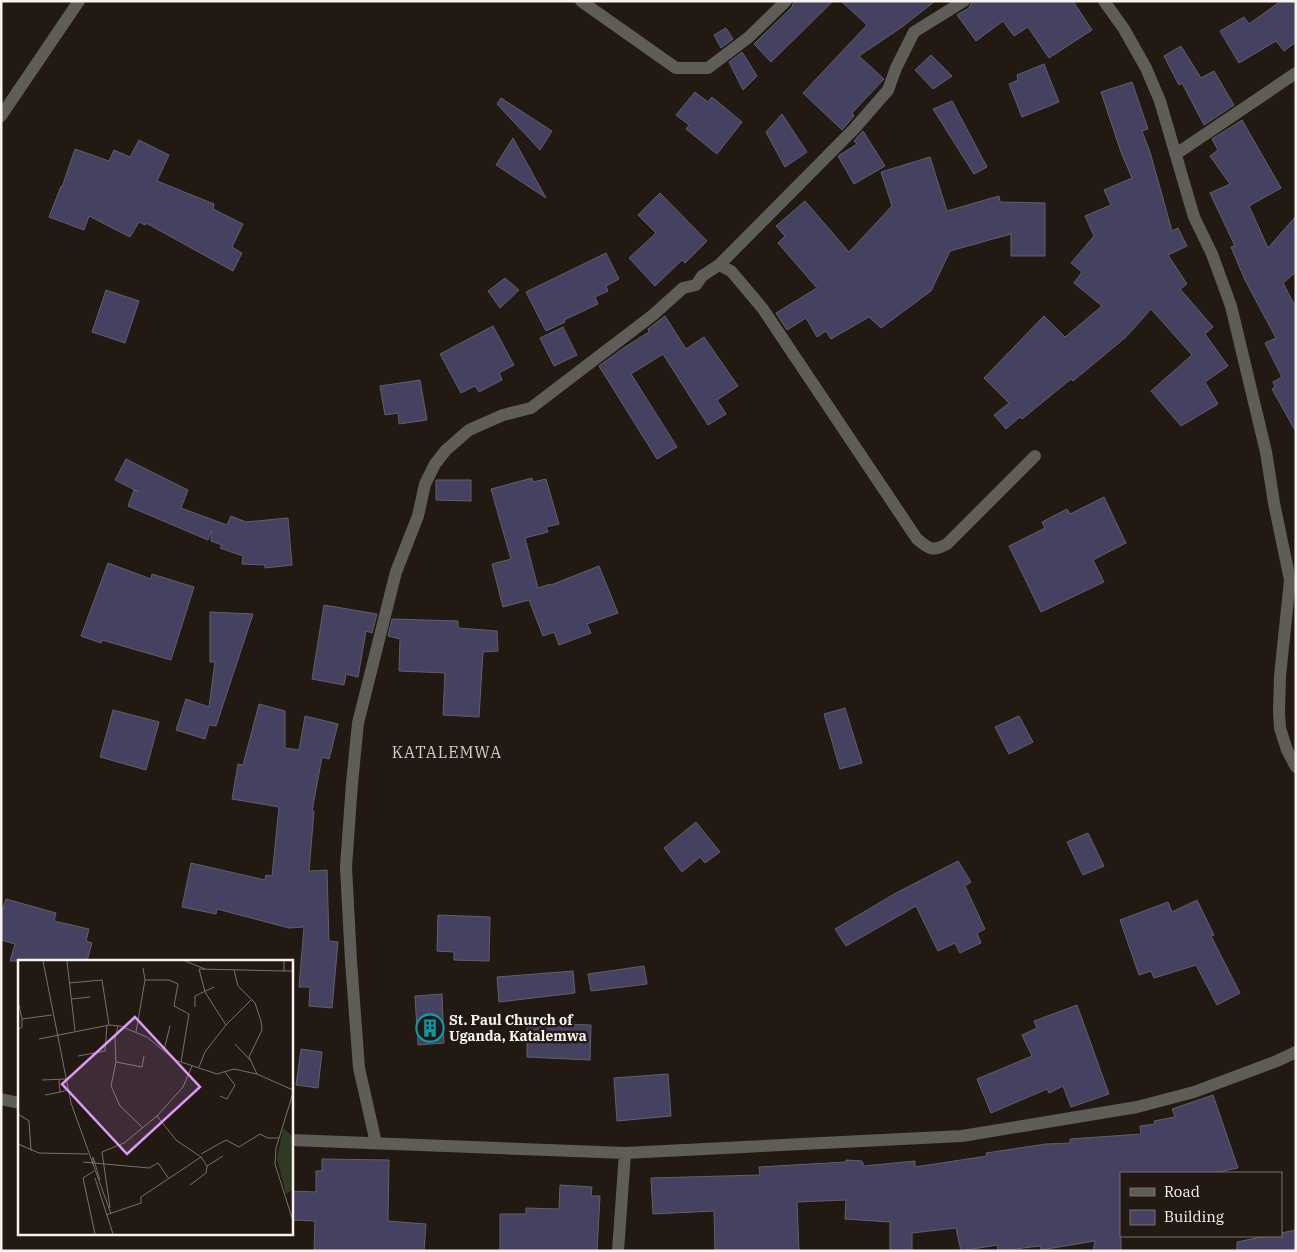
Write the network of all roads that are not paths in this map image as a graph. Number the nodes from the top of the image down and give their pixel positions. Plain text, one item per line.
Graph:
1 (79, 1) edge
2 (581, 1) edge
3 (786, 1) edge
4 (964, 1) edge
5 (1104, 1) edge
6 (1296, 73) edge
7 (3, 110) edge
8 (1176, 154) junction
9 (719, 264) junction
10 (1035, 456) dead end
11 (1293, 578) edge
12 (1296, 767) edge
13 (1296, 1052) edge
14 (1, 1099) edge
15 (18, 1103) edge
16 (292, 1140) edge
17 (376, 1143) junction
18 (625, 1154) junction
19 (618, 1251) edge

1 - 7 street
2 - 3 street
4 - 9 street
5 - 8 street
6 - 8 street
8 - 11 street
9 - 10 street
9 - 17 street
11 - 12 street
13 - 18 street
14 - 15 street
16 - 17 street
17 - 18 street
18 - 19 street

